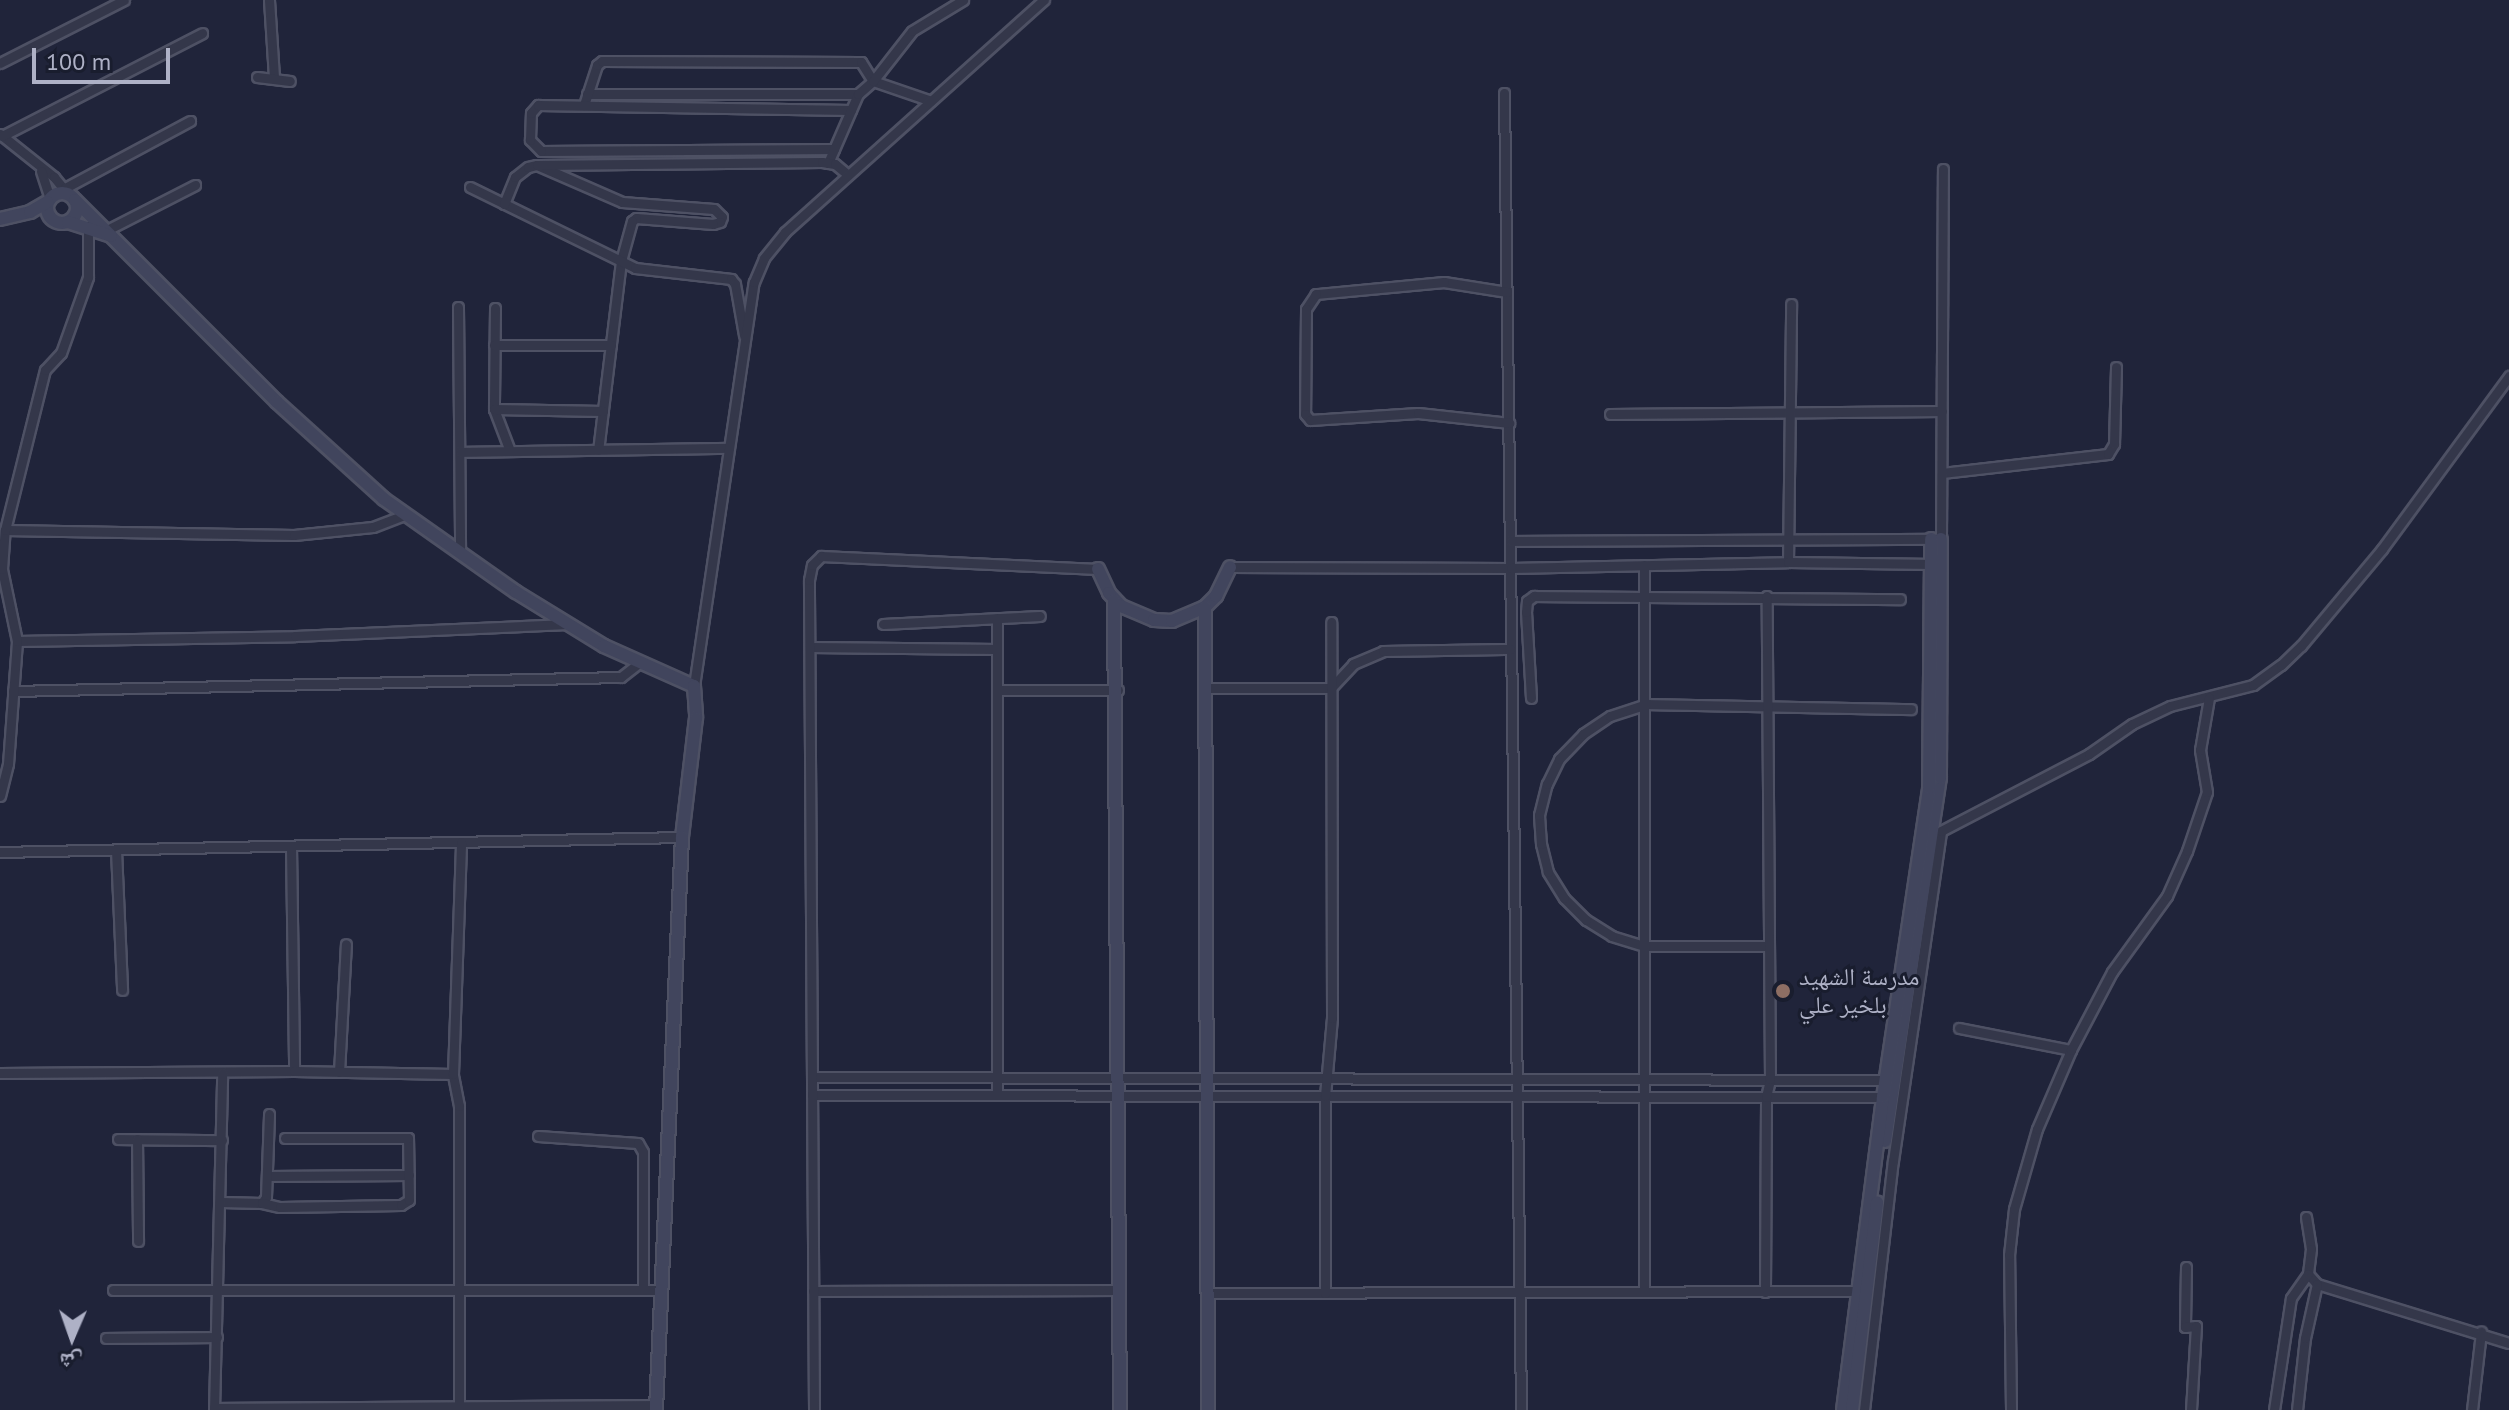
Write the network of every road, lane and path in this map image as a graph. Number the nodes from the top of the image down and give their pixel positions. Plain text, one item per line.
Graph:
1 (124, 0) edge
2 (269, 0) edge
3 (963, 0) edge
4 (1044, 0) edge
5 (202, 33) dead end
6 (0, 63) edge
7 (257, 77) dead end
8 (274, 77) junction
9 (290, 81) dead end
10 (873, 81) junction
11 (1504, 93) dead end
12 (587, 94) junction
13 (858, 94) junction
14 (931, 101) junction
15 (584, 105) junction
16 (851, 110) junction
17 (190, 121) dead end
18 (1, 135) edge
19 (834, 149) junction
20 (828, 163) junction
21 (37, 165) junction
22 (537, 165) junction
23 (1943, 169) dead end
24 (848, 175) junction
25 (195, 185) dead end
26 (470, 187) dead end
27 (69, 194) junction
28 (49, 200) junction
29 (504, 204) junction
30 (21, 215) junction
31 (0, 219) edge
32 (52, 220) junction
33 (68, 222) junction
34 (88, 226) junction
35 (111, 233) junction
36 (621, 261) junction
37 (1507, 292) junction
38 (1791, 304) dead end
39 (458, 307) dead end
40 (495, 308) dead end
41 (746, 338) junction
42 (494, 345) junction
43 (611, 345) junction
44 (2116, 367) dead end
45 (2509, 376) edge
46 (494, 409) junction
47 (603, 411) junction
48 (1942, 411) junction
49 (1789, 413) junction
50 (1610, 414) dead end
51 (1509, 423) junction
52 (729, 448) junction
53 (598, 450) junction
54 (510, 451) junction
55 (460, 452) junction
56 (1942, 473) junction
57 (407, 514) junction
58 (5, 530) junction
59 (1788, 538) junction
60 (1936, 539) junction
61 (1511, 541) junction
62 (460, 551) junction
63 (1788, 562) junction
64 (1936, 564) junction
65 (1644, 565) junction
66 (1230, 567) joint
67 (1511, 568) junction
68 (1098, 569) joint
69 (1644, 595) junction
70 (1767, 596) junction
71 (1900, 599) dead end
72 (1114, 600) junction
73 (1205, 607) junction
74 (1040, 616) dead end
75 (997, 618) junction
76 (1331, 622) dead end
77 (568, 624) junction
78 (883, 624) dead end
79 (17, 641) junction
80 (810, 647) junction
81 (997, 649) junction
82 (1510, 649) junction
83 (640, 662) junction
84 (694, 686) junction
85 (1206, 688) junction
86 (1331, 688) junction
87 (997, 690) junction
88 (1118, 690) junction
89 (13, 691) junction
90 (1531, 698) dead end
91 (2209, 698) junction
92 (1644, 705) junction
93 (1767, 707) junction
94 (1911, 709) dead end
95 (0, 796) edge
96 (682, 837) junction
97 (461, 842) junction
98 (291, 846) junction
99 (116, 850) junction
100 (0, 852) edge
101 (346, 944) dead end
102 (1644, 946) junction
103 (1768, 946) junction
104 (122, 990) dead end
105 (1959, 1028) dead end
106 (2071, 1050) junction
107 (294, 1071) junction
108 (222, 1072) junction
109 (339, 1072) junction
110 (0, 1073) edge
111 (453, 1074) junction
112 (812, 1077) junction
113 (997, 1077) junction
114 (1119, 1077) junction
115 (1327, 1077) junction
116 (1209, 1078) junction
117 (1516, 1079) junction
118 (1645, 1079) junction
119 (1770, 1079) junction
120 (1890, 1080) junction
121 (997, 1094) junction
122 (812, 1095) junction
123 (1119, 1095) junction
124 (1209, 1095) junction
125 (1325, 1096) junction
126 (1516, 1096) junction
127 (1644, 1096) junction
128 (1766, 1097) junction
129 (1887, 1097) junction
130 (269, 1114) dead end
131 (538, 1136) dead end
132 (285, 1138) dead end
133 (118, 1139) dead end
134 (137, 1139) junction
135 (222, 1140) junction
136 (409, 1175) junction
137 (269, 1176) junction
138 (221, 1202) junction
139 (262, 1203) junction
140 (2306, 1217) dead end
141 (138, 1241) dead end
142 (2186, 1267) dead end
143 (2308, 1274) junction
144 (2317, 1284) junction
145 (113, 1290) dead end
146 (643, 1290) junction
147 (662, 1290) junction
148 (1120, 1290) junction
149 (219, 1291) junction
150 (813, 1291) junction
151 (1862, 1291) junction
152 (459, 1292) junction
153 (1519, 1292) junction
154 (1644, 1292) junction
155 (1765, 1292) junction
156 (1209, 1293) junction
157 (1325, 1293) junction
158 (2481, 1332) junction
159 (217, 1337) junction
160 (106, 1338) dead end
161 (2509, 1343) edge
162 (656, 1408) edge
163 (214, 1409) edge
164 (459, 1409) edge
165 (814, 1410) edge
166 (1120, 1410) edge
167 (1208, 1410) edge
168 (1521, 1410) edge
169 (1843, 1410) edge
170 (1852, 1410) edge
171 (1864, 1410) edge
172 (2011, 1410) edge
173 (2191, 1410) edge
174 (2274, 1410) edge
175 (2297, 1410) edge
176 (2472, 1410) edge

1 - 6 street
2 - 8 street
3 - 10 street
4 - 14 street
5 - 18 street
7 - 8 street
8 - 9 street
10 - 12 street
10 - 13 street
10 - 14 street
11 - 37 street
12 - 13 street
12 - 15 street
13 - 16 street
14 - 24 street
15 - 16 street
15 - 19 street
16 - 19 street
17 - 27 street
18 - 21 street
19 - 20 street
20 - 22 street
20 - 24 street
21 - 27 street
21 - 28 street
22 - 29 street
22 - 36 street
23 - 48 street
24 - 41 street
25 - 35 street
26 - 29 street
27 - 28 street
27 - 33 street
27 - 35 street
28 - 30 street
28 - 32 street
29 - 36 street
30 - 31 street
30 - 32 street
32 - 33 street
33 - 34 street
34 - 35 street
34 - 58 street
35 - 57 street
36 - 41 street
36 - 43 street
37 - 51 street
37 - 51 street
38 - 49 street
39 - 55 street
40 - 42 street
41 - 52 street
42 - 43 street
42 - 46 street
43 - 47 street
44 - 56 street
45 - 91 street
46 - 47 street
46 - 54 street
47 - 53 street
48 - 49 street
48 - 56 street
49 - 50 street
49 - 59 street
51 - 61 street
52 - 53 street
52 - 84 street
53 - 54 street
54 - 55 street
55 - 62 street
56 - 60 street
57 - 58 street
57 - 62 street
58 - 79 street
59 - 60 street
59 - 61 street
59 - 63 street
60 - 64 street
61 - 67 street
62 - 77 street
63 - 64 street
63 - 65 street
64 - 120 street
65 - 67 street
65 - 69 street
66 - 67 street
66 - 73 street
67 - 82 street
68 - 72 street
68 - 80 street
69 - 70 street
69 - 90 street
69 - 92 street
70 - 71 street
70 - 93 street
72 - 73 street
72 - 88 street
73 - 85 street
74 - 75 street
75 - 78 street
75 - 81 street
76 - 86 street
77 - 79 street
77 - 83 street
79 - 89 street
80 - 81 street
80 - 112 street
81 - 87 street
82 - 86 street
82 - 117 street
83 - 84 street
83 - 89 street
84 - 96 street
85 - 86 street
85 - 116 street
86 - 115 street
87 - 88 street
87 - 113 street
88 - 114 street
89 - 95 street
91 - 106 street
91 - 171 street
92 - 93 street
92 - 102 street
92 - 102 street
93 - 94 street
93 - 103 street
96 - 97 street
96 - 147 street
97 - 98 street
97 - 111 street
98 - 99 street
98 - 107 street
99 - 100 street
99 - 104 street
101 - 109 street
102 - 103 street
102 - 118 street
103 - 119 street
105 - 106 street
106 - 172 street
107 - 108 street
107 - 109 street
108 - 110 street
108 - 135 street
109 - 111 street
111 - 152 street
112 - 113 street
112 - 122 street
113 - 114 street
113 - 121 street
114 - 116 street
114 - 123 street
115 - 116 street
115 - 117 street
115 - 125 street
116 - 124 street
117 - 118 street
117 - 126 street
118 - 119 street
118 - 127 street
119 - 120 street
119 - 128 street
120 - 129 street
121 - 122 street
121 - 123 street
122 - 150 street
123 - 124 street
123 - 148 street
124 - 125 street
124 - 156 street
125 - 126 street
125 - 157 street
126 - 127 street
126 - 153 street
127 - 128 street
127 - 154 street
128 - 129 street
128 - 155 street
129 - 151 street
130 - 137 street
131 - 146 street
132 - 136 street
133 - 134 street
134 - 135 street
134 - 141 street
135 - 138 street
136 - 137 street
136 - 139 street
137 - 139 street
138 - 139 street
138 - 149 street
140 - 143 street
142 - 173 street
143 - 144 street
143 - 174 street
144 - 158 street
144 - 175 street
145 - 149 street
146 - 147 street
146 - 152 street
147 - 162 street
148 - 150 street
148 - 166 street
149 - 152 street
149 - 159 street
150 - 165 street
151 - 155 street
151 - 169 street
151 - 170 street
152 - 164 street
153 - 154 street
153 - 157 street
153 - 168 street
154 - 155 street
156 - 157 street
156 - 167 street
158 - 161 street
158 - 176 street
159 - 160 street
159 - 163 street
162 - 164 street
163 - 164 street

